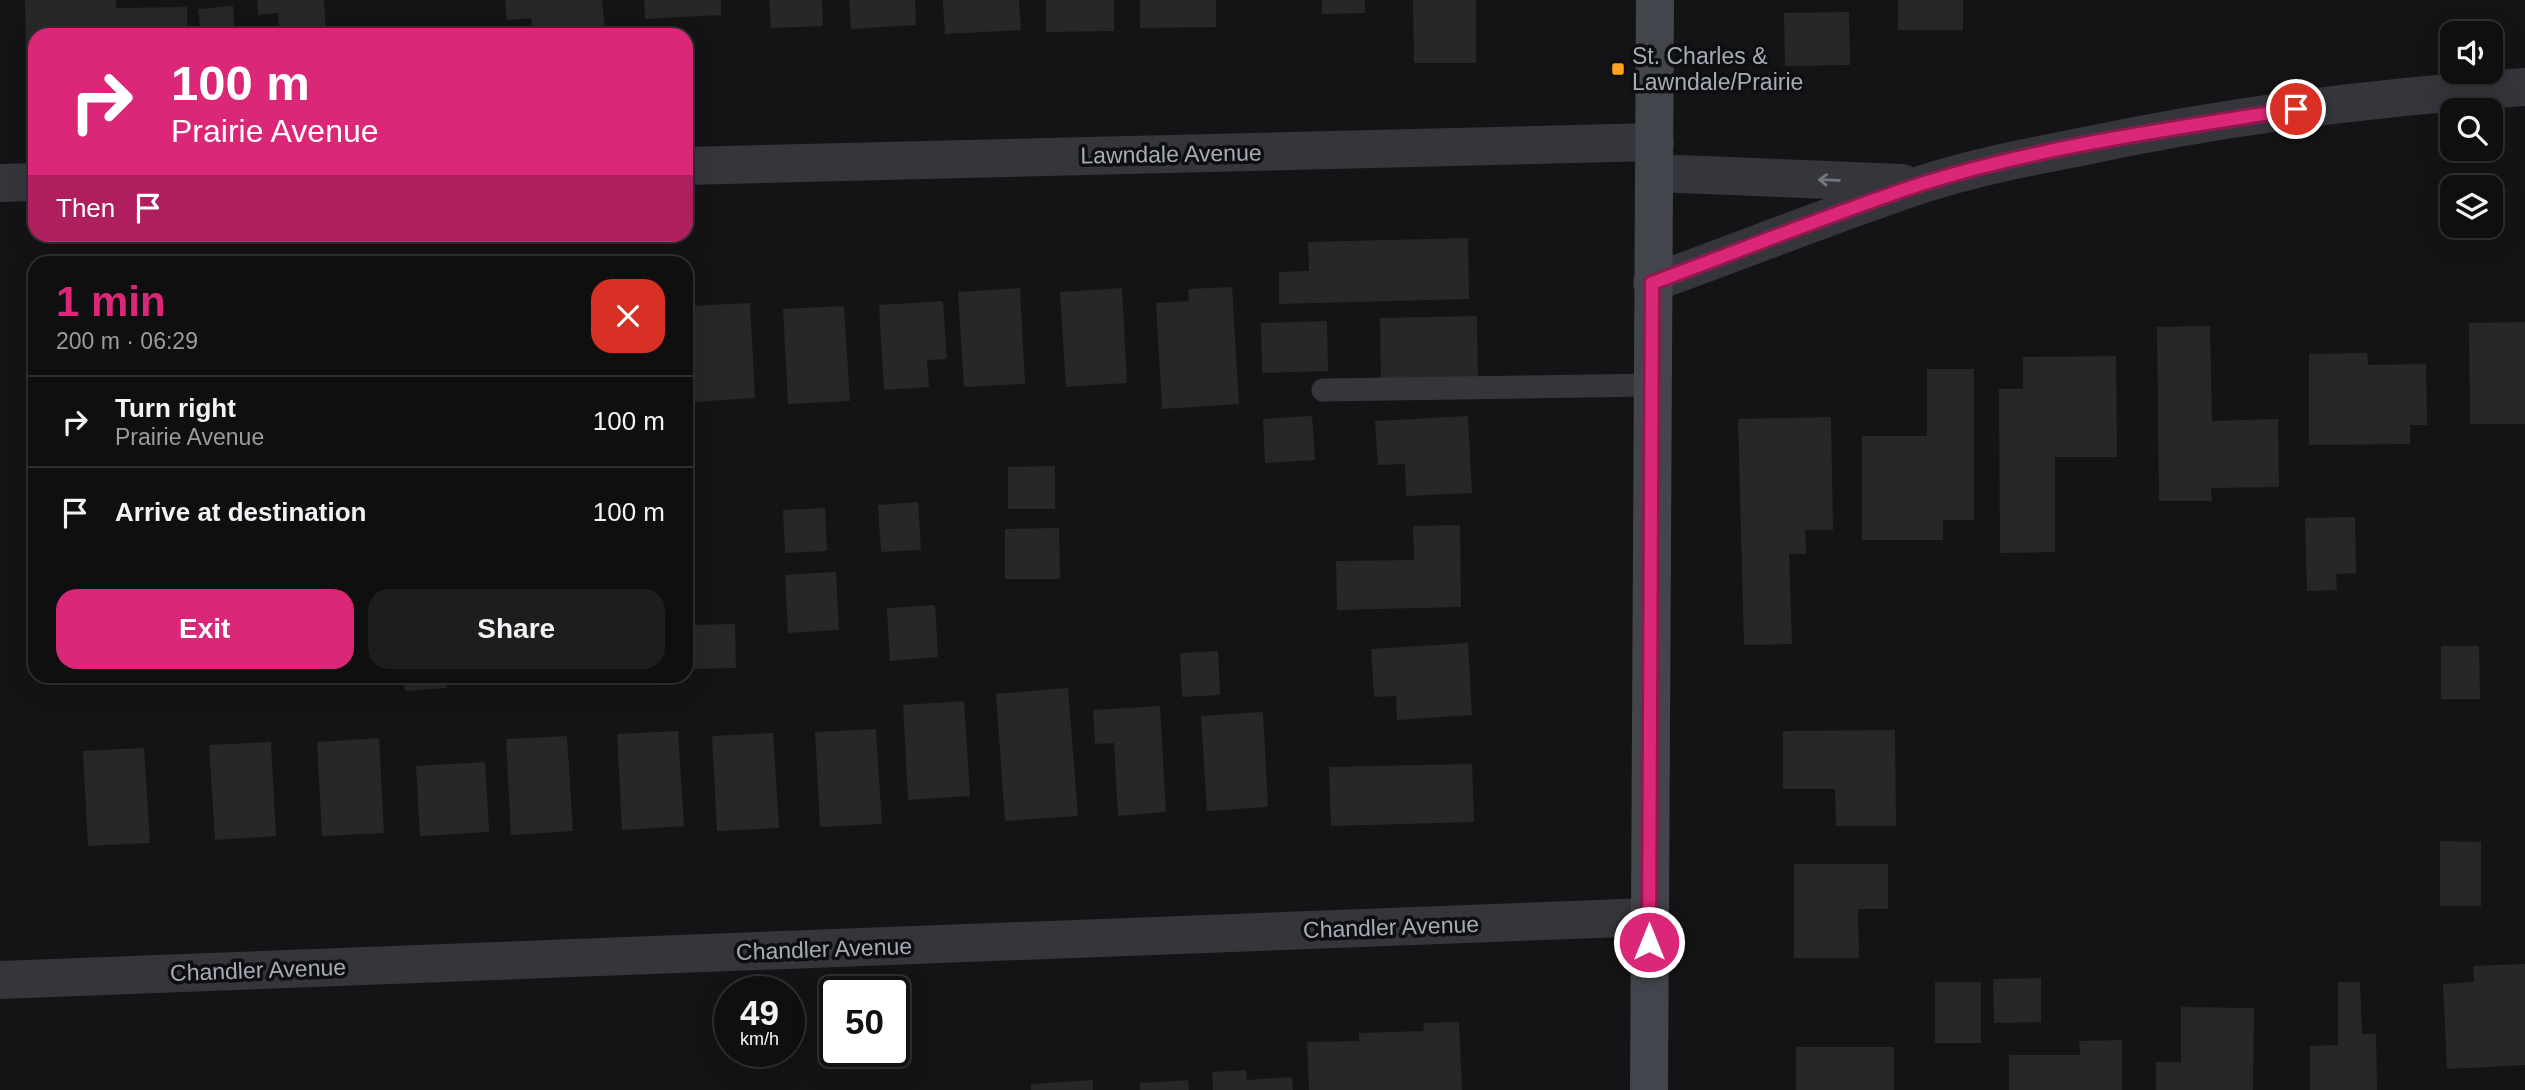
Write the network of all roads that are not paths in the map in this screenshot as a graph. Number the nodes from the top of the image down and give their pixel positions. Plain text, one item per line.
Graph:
1 (1655, 0) edge
2 (2525, 88) edge
3 (1654, 157) junction
4 (693, 166) edge
5 (28, 182) edge
6 (0, 183) edge
7 (1922, 184) junction
8 (1652, 283) junction
9 (1653, 384) junction
10 (1322, 390) dead end
11 (1649, 917) junction
12 (0, 980) edge
13 (1648, 1090) edge

1 - 3 main road
2 - 7 street
3 - 4 street, Lawndale Avenue
7 -> 3 street, Lawndale Avenue
3 - 8 main road
5 - 6 street
7 - 8 street
8 - 9 main road
9 - 10 lane
9 - 11 main road
11 - 12 street, Chandler Avenue
11 - 13 main road

